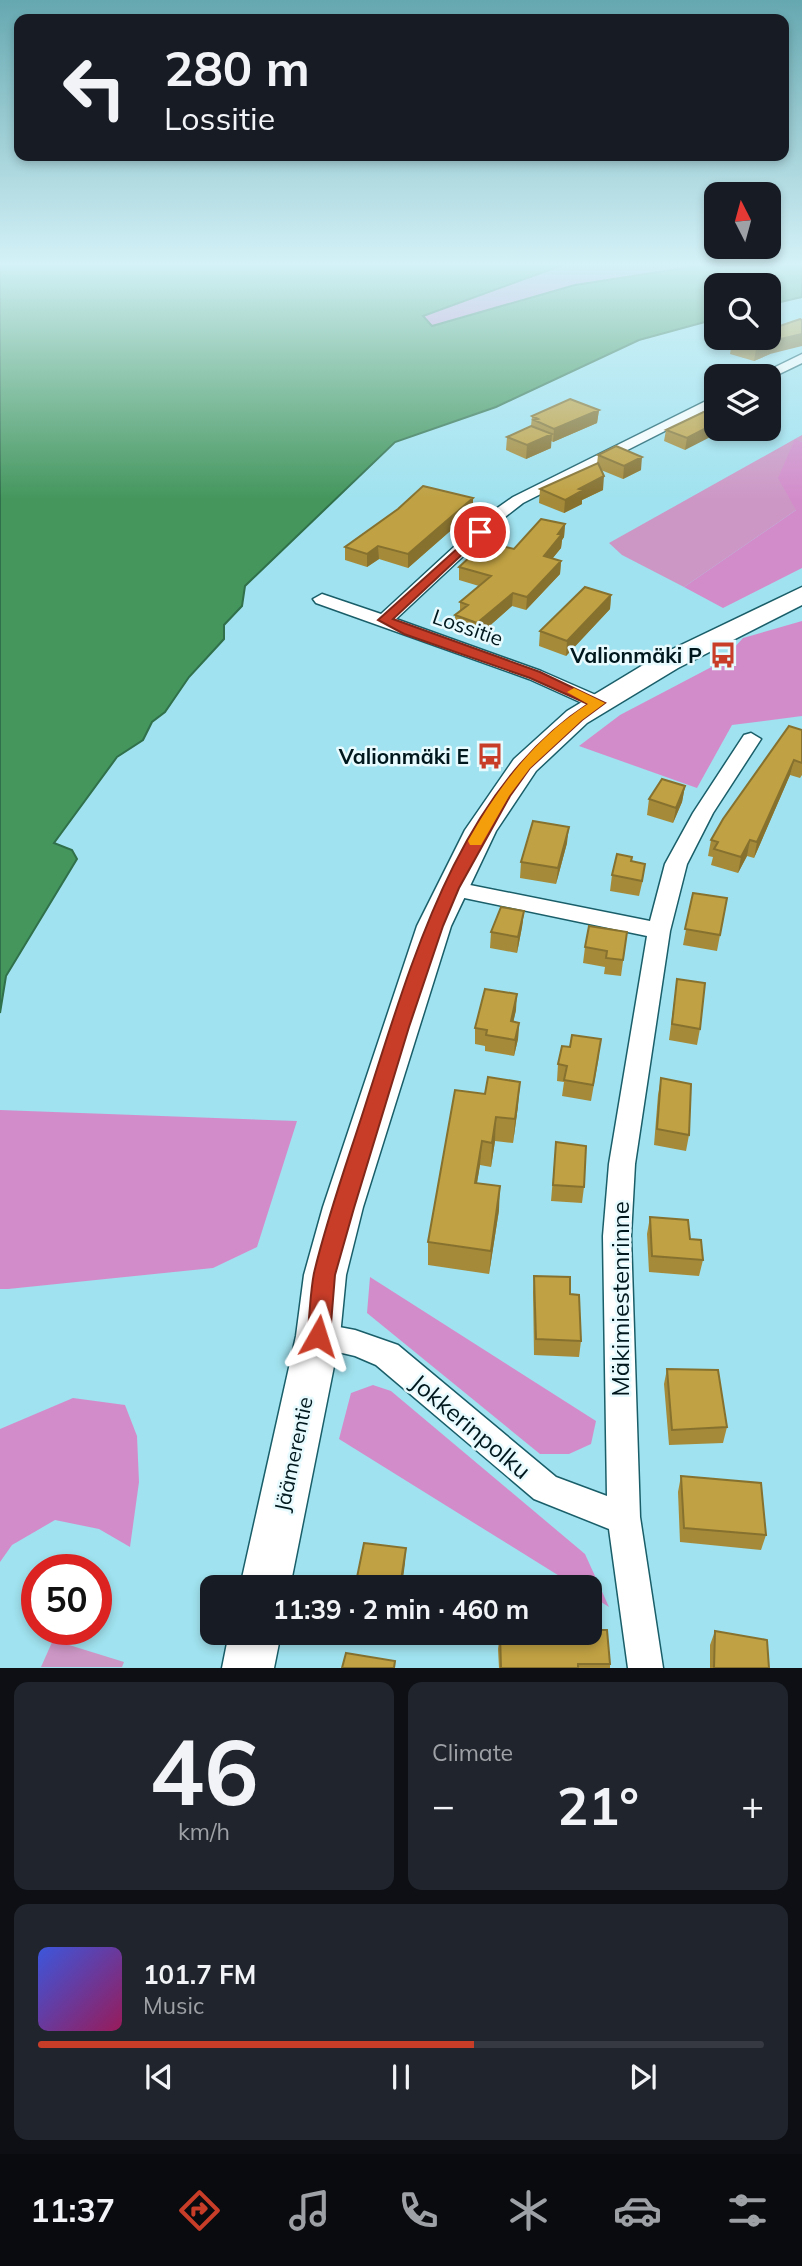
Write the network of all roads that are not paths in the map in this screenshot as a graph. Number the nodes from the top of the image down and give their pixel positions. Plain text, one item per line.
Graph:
1 (802, 358) edge
2 (781, 368) edge
3 (704, 406) edge
4 (802, 594) edge
5 (322, 599) dead end
6 (385, 620) junction
7 (598, 703) junction
8 (751, 739) dead end
9 (450, 888) junction
10 (659, 931) junction
11 (318, 1336) junction
12 (624, 1517) junction
13 (268, 1575) edge
14 (253, 1645) edge
15 (248, 1668) edge
16 (646, 1668) edge

1 - 2 street
3 - 6 street
4 - 7 main road, Jäämerentie
5 - 6 street, Lossitie
6 - 7 street, Lossitie
7 - 9 main road, Jäämerentie
8 - 10 street, Mäkimiestenrinne
9 - 10 street
9 - 11 main road, Jäämerentie
10 - 12 street, Mäkimiestenrinne
11 - 12 street, Jokkerinpolku
11 - 13 main road, Jäämerentie
12 - 16 street, Mäkimiestenrinne
14 - 15 main road

